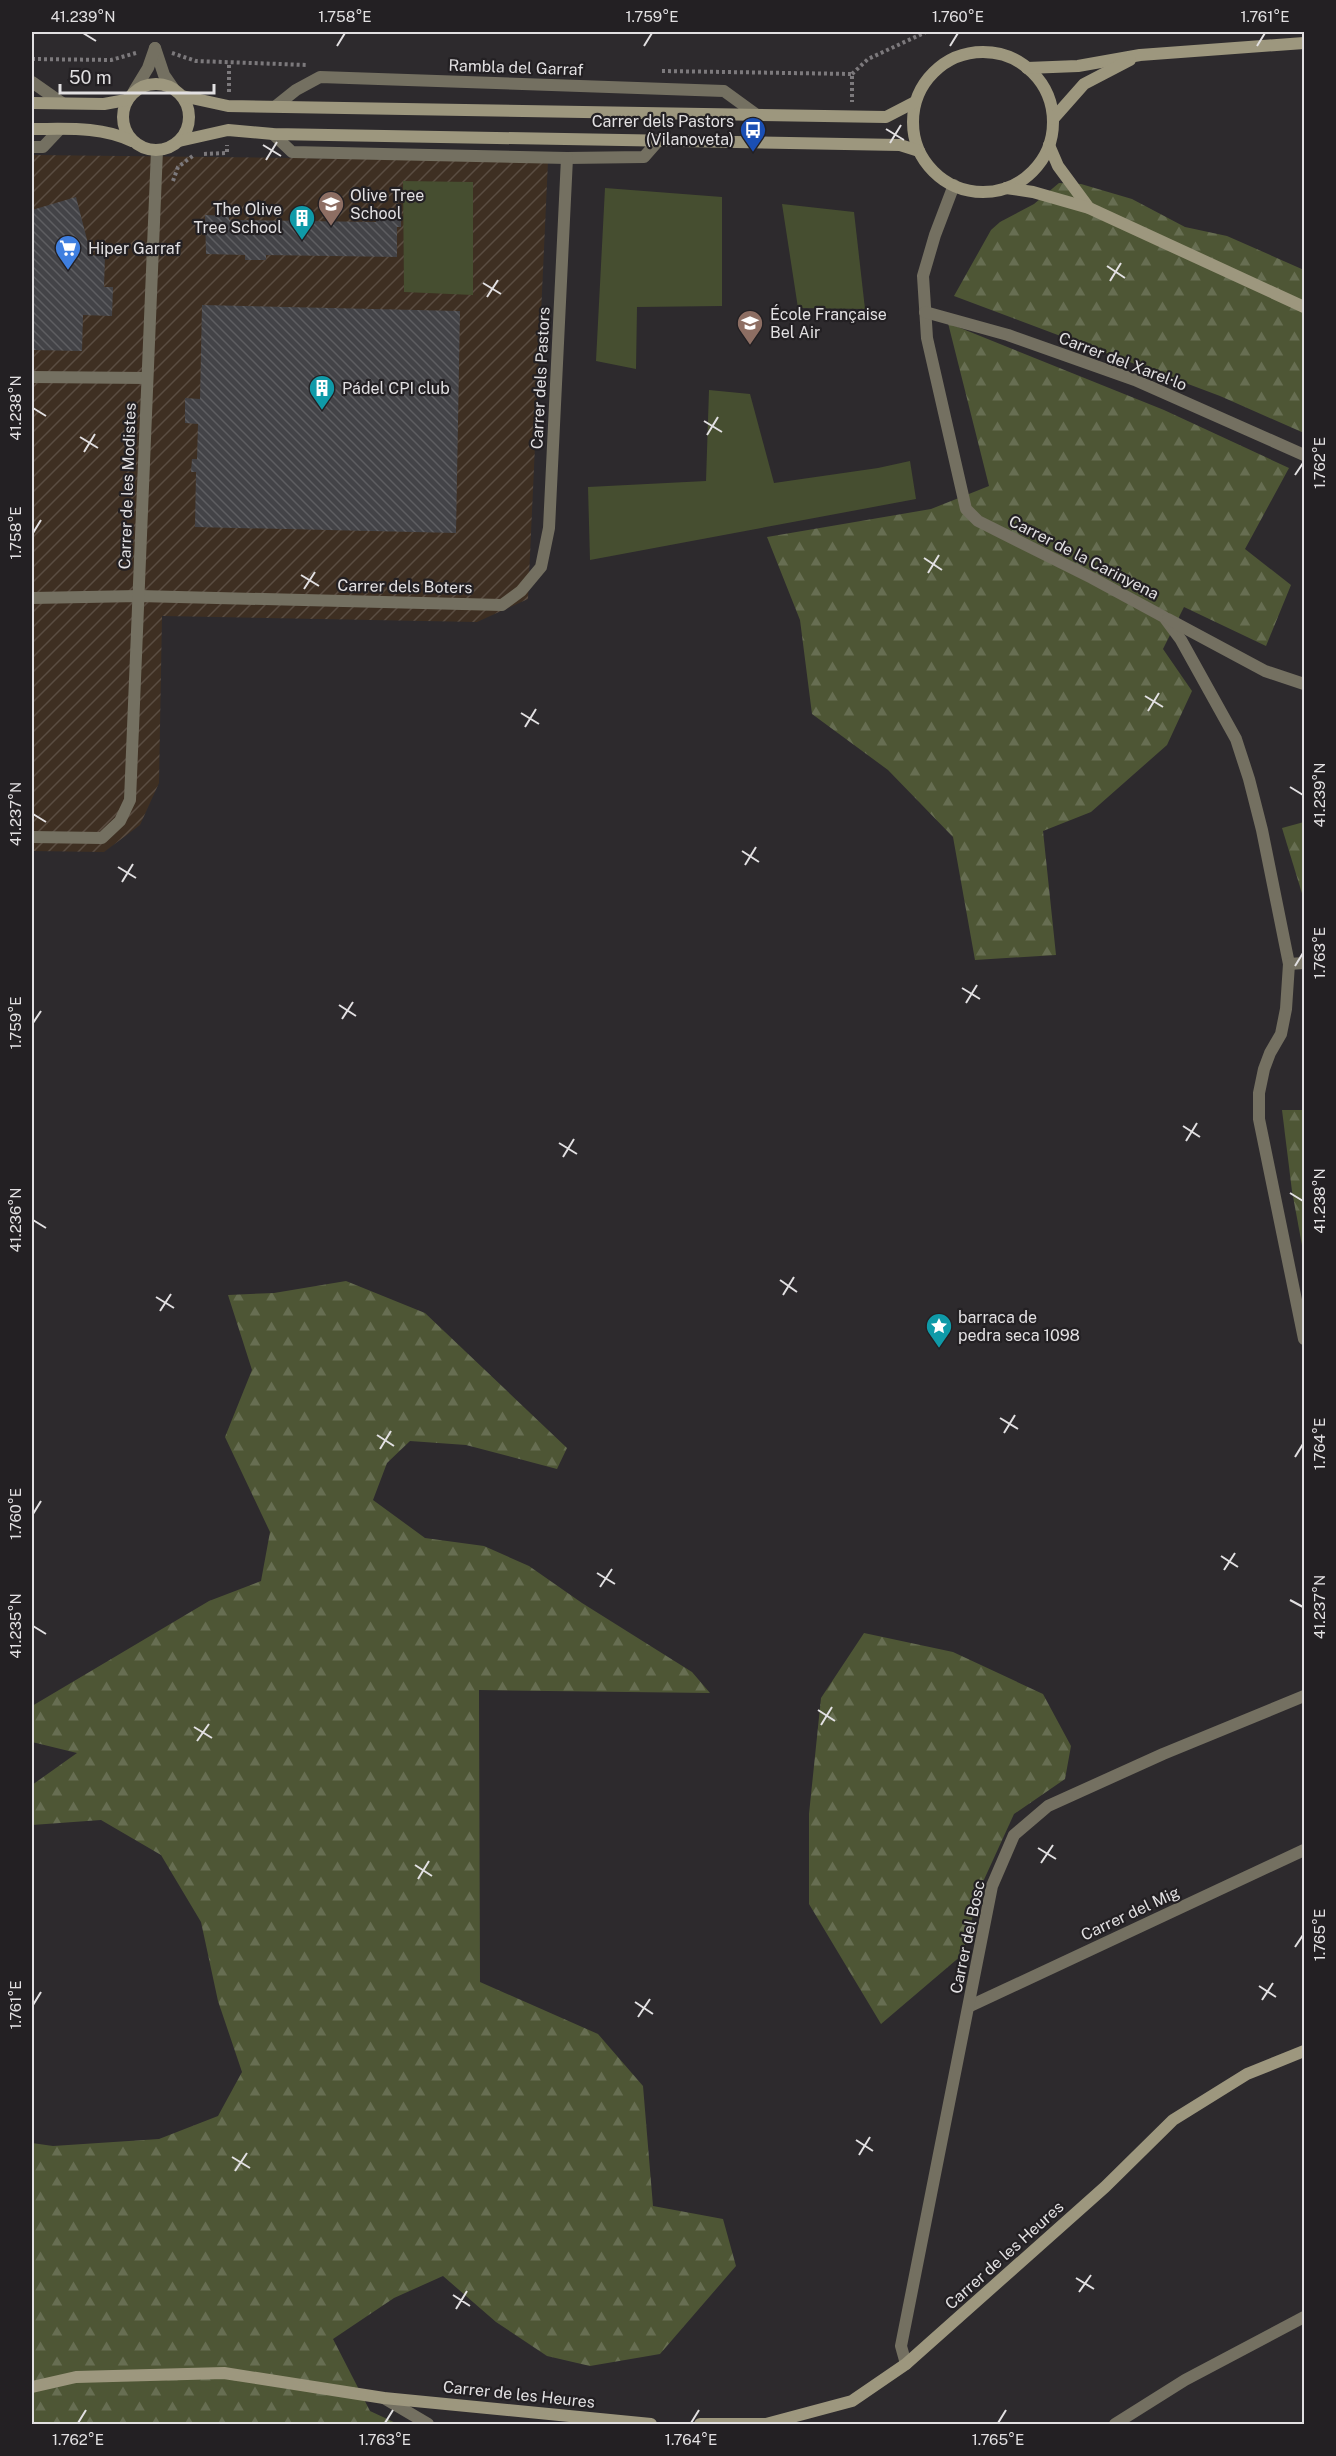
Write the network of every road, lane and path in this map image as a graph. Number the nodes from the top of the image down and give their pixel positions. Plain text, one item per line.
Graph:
1 (926, 32) edge
2 (1305, 43) edge
3 (1140, 55) junction
4 (1027, 68) junction
5 (852, 74) dead end
6 (32, 82) edge
7 (178, 92) junction
8 (130, 95) junction
9 (915, 102) junction
10 (32, 103) edge
11 (63, 103) junction
12 (276, 106) junction
13 (757, 115) junction
14 (1053, 118) junction
15 (32, 129) edge
16 (60, 129) junction
17 (273, 134) junction
18 (132, 141) junction
19 (179, 141) junction
20 (658, 141) junction
21 (1049, 145) junction
22 (32, 147) edge
23 (157, 150) junction
24 (919, 151) junction
25 (567, 158) junction
26 (954, 185) junction
27 (1005, 188) junction
28 (1089, 208) junction
29 (1305, 307) edge
30 (925, 312) junction
31 (32, 377) edge
32 (147, 378) junction
33 (1305, 455) edge
34 (521, 591) joint
35 (139, 596) junction
36 (32, 598) edge
37 (1164, 617) junction
38 (1305, 684) edge
39 (32, 837) edge
40 (1305, 963) edge
41 (1289, 964) junction
42 (1305, 1339) edge
43 (1305, 1696) edge
44 (1305, 1850) edge
45 (970, 2006) junction
46 (1305, 2051) edge
47 (1305, 2317) edge
48 (906, 2364) junction
49 (32, 2387) edge
50 (384, 2398) junction
51 (428, 2424) edge
52 (651, 2424) edge
53 (700, 2424) edge
54 (1115, 2424) edge

1 - 5 path
2 - 3 street
3 - 4 street
3 - 14 street
4 - 9 street
4 - 14 street
6 - 11 street
7 - 8 street
7 - 8 street
7 - 12 street
7 - 19 street
8 - 11 street
8 - 18 street
9 - 13 street
9 - 24 street
10 - 11 street
12 - 13 street
12 - 13 street, Rambla del Garraf
14 - 21 street
15 - 16 street
16 - 18 street
16 - 22 street
17 - 19 street
17 - 20 street
17 - 25 street
18 - 23 street
19 - 23 street
20 - 24 street
20 - 25 street
21 - 27 street
21 - 28 street
23 - 32 street, Carrer de les Modistes
24 - 26 street
25 - 34 street, Carrer dels Pastors
26 - 27 street
26 - 30 street, Carrer de la Carinyena
27 - 28 street
28 - 29 street
30 - 33 street, Carrer del Xarel·lo
30 - 37 street, Carrer de la Carinyena
31 - 32 street
32 - 35 street, Carrer de les Modistes
34 - 35 street, Carrer dels Boters
35 - 36 street, Carrer dels Boters
35 - 39 street, Carrer de les Modistes
37 - 38 street
37 - 41 street, Carrer de la Carinyena
40 - 41 street
41 - 42 street, Carrer de la Carinyena
43 - 45 street, Carrer del Bosc
44 - 45 street, Carrer del Mig
45 - 48 street, Carrer del Bosc
46 - 48 street, Carrer de les Heures
47 - 54 street
48 - 53 street, Carrer de les Heures
49 - 50 street, Carrer de les Heures
50 - 51 street
50 - 52 street, Carrer de les Heures

